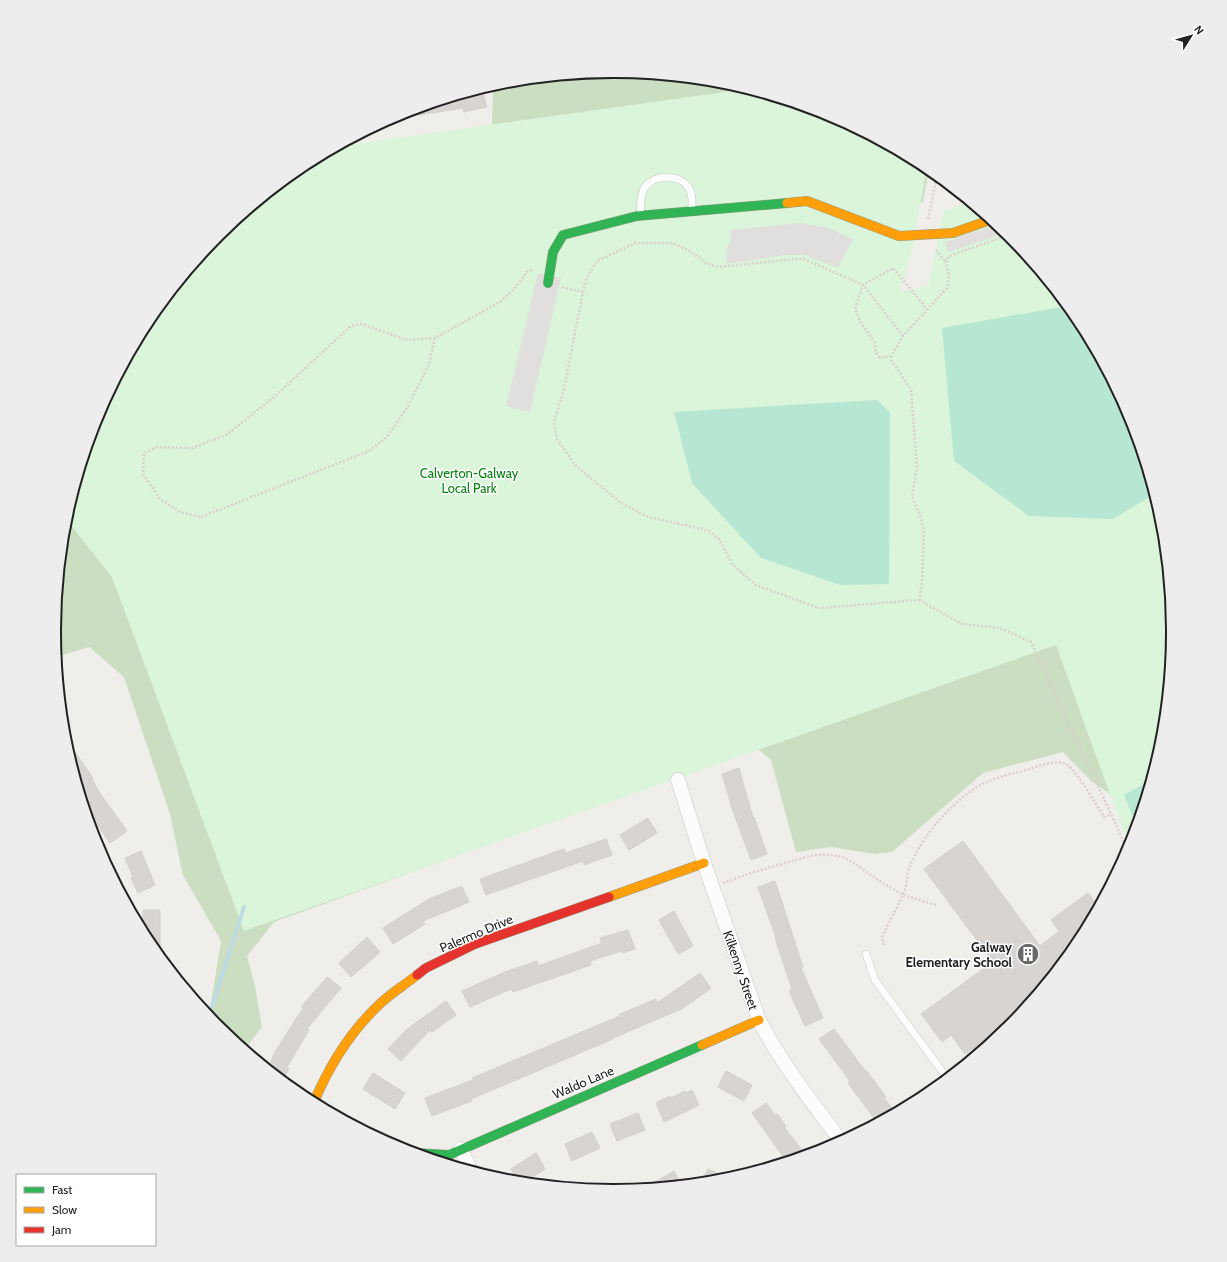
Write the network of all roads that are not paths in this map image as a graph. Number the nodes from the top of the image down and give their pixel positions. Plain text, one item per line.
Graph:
1 (692, 211) junction
2 (640, 216) junction
3 (984, 222) edge
4 (548, 283) road end
5 (678, 780) dead end
6 (704, 863) junction
7 (866, 954) dead end
8 (759, 1020) junction
9 (943, 1074) edge
10 (316, 1096) edge
11 (837, 1136) edge
12 (462, 1149) junction
13 (437, 1154) edge
14 (468, 1164) edge

1 - 2 street
1 - 2 lane
1 - 3 street
2 - 4 street
5 - 6 street, Kilkenny Street
6 - 8 street, Kilkenny Street
6 - 10 street, Palermo Drive
7 - 9 lane
8 - 11 street, Kilkenny Street
8 - 12 street, Waldo Lane
12 - 13 street, Waldo Lane
12 - 14 street

